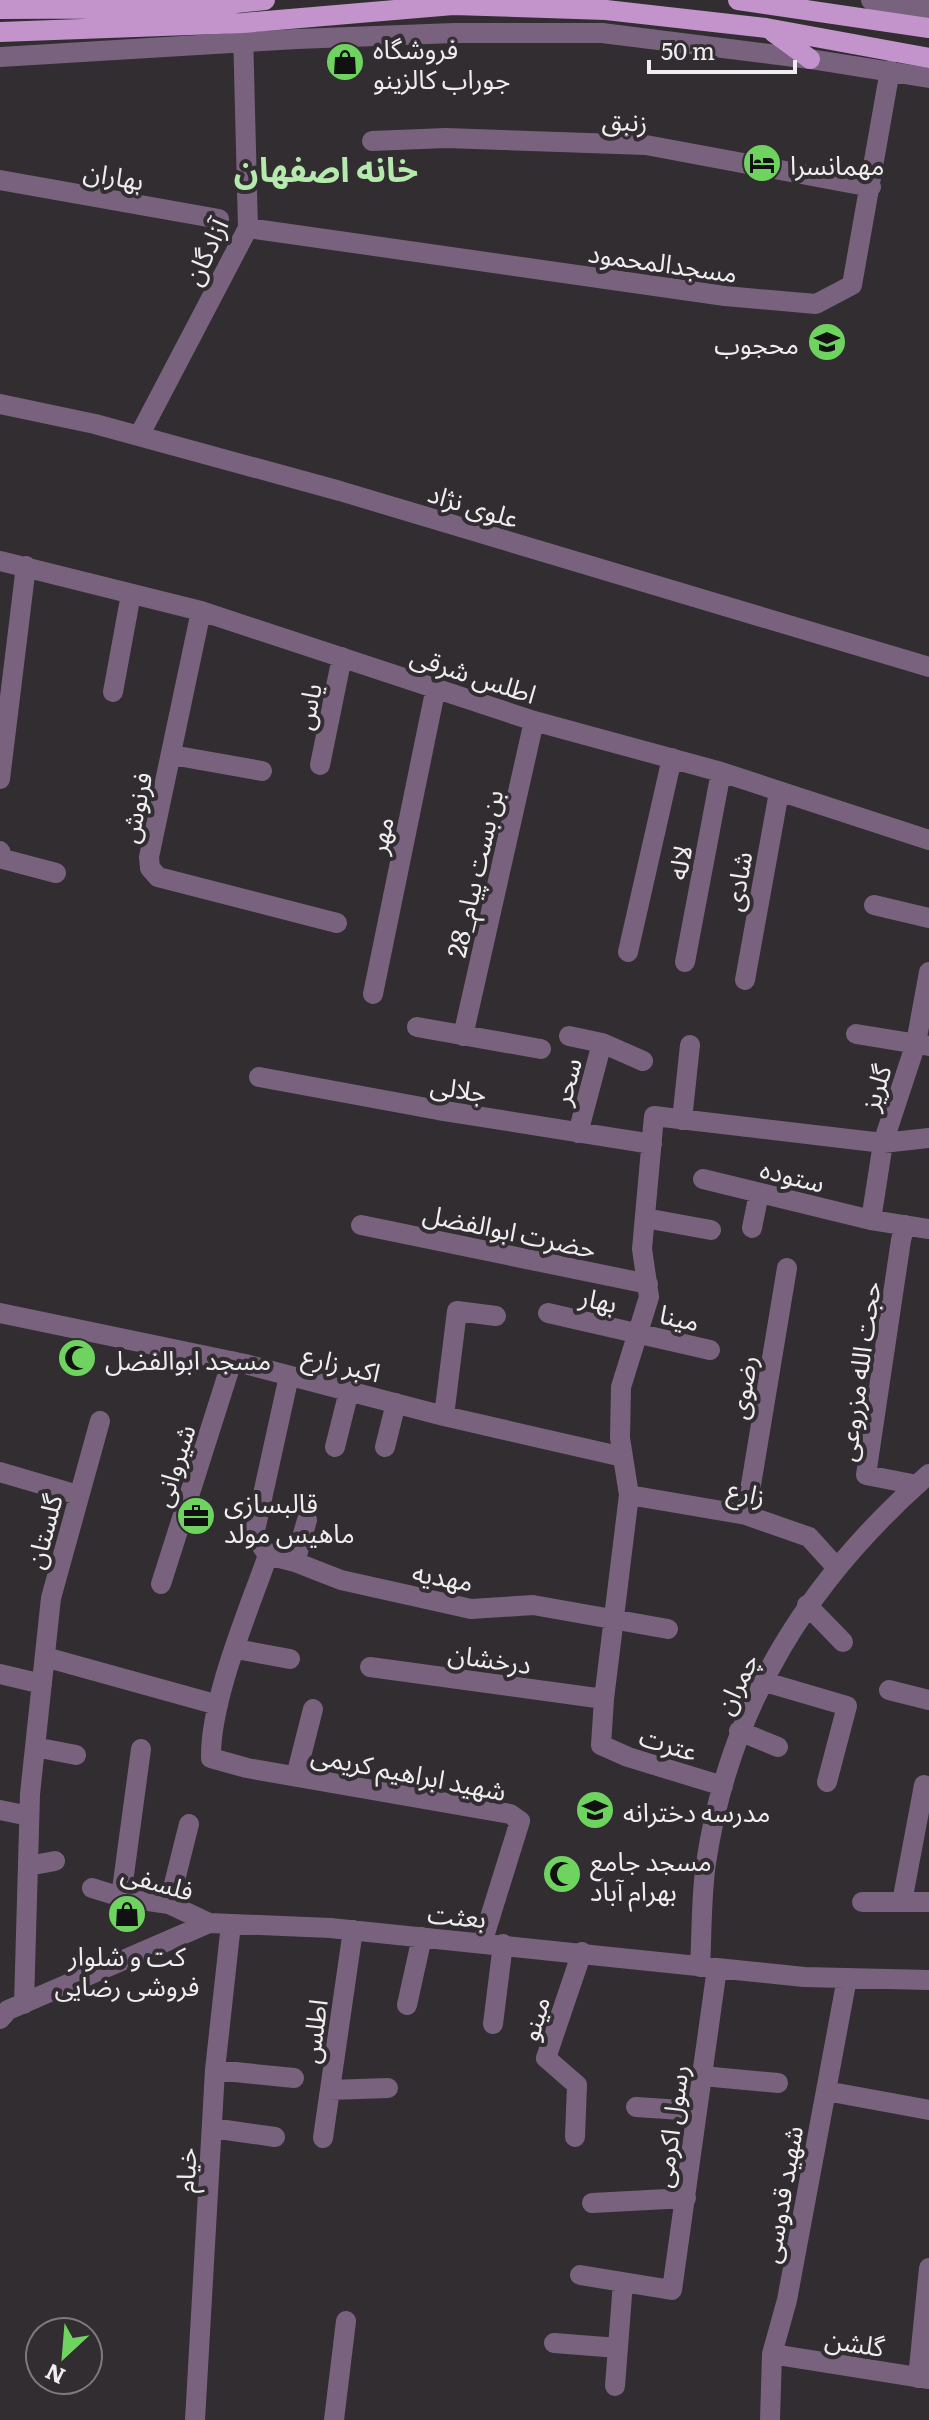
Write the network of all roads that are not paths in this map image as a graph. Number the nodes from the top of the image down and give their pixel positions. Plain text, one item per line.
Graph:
1 (168, 0) edge
2 (265, 0) edge
3 (871, 0) edge
4 (753, 1) edge
5 (606, 5) edge
6 (921, 5) edge
7 (190, 8) junction
8 (0, 9) edge
9 (766, 28) junction
10 (929, 28) edge
11 (0, 32) edge
12 (243, 32) junction
13 (0, 57) edge
14 (929, 58) edge
15 (810, 59) junction
16 (890, 70) junction
17 (929, 78) edge
18 (372, 141) dead end
19 (0, 180) edge
20 (871, 187) junction
21 (219, 219) dead end
22 (248, 228) junction
23 (0, 404) edge
24 (139, 436) junction
25 (0, 561) edge
26 (26, 566) junction
27 (131, 594) junction
28 (201, 611) junction
29 (342, 657) junction
30 (929, 667) edge
31 (436, 687) junction
32 (113, 692) dead end
33 (534, 721) junction
34 (172, 755) junction
35 (672, 758) junction
36 (320, 765) dead end
37 (262, 771) dead end
38 (721, 772) junction
39 (0, 779) edge
40 (779, 792) junction
41 (929, 840) edge
42 (0, 851) edge
43 (56, 873) dead end
44 (874, 905) dead end
45 (929, 918) edge
46 (337, 923) dead end
47 (628, 952) dead end
48 (685, 962) dead end
49 (929, 972) edge
50 (745, 980) dead end
51 (373, 994) dead end
52 (417, 1027) dead end
53 (856, 1034) dead end
54 (463, 1036) junction
55 (569, 1036) dead end
56 (602, 1043) junction
57 (690, 1045) dead end
58 (922, 1045) edge
59 (541, 1049) dead end
60 (643, 1061) dead end
61 (259, 1077) dead end
62 (682, 1120) junction
63 (578, 1133) junction
64 (929, 1138) edge
65 (883, 1143) junction
66 (652, 1144) junction
67 (703, 1179) dead end
68 (759, 1193) junction
69 (645, 1218) junction
70 (871, 1220) junction
71 (361, 1225) dead end
72 (905, 1225) junction
73 (752, 1228) dead end
74 (929, 1229) edge
75 (711, 1230) dead end
76 (787, 1268) dead end
77 (648, 1284) junction
78 (0, 1313) edge
79 (548, 1313) dead end
80 (496, 1316) dead end
81 (638, 1333) junction
82 (710, 1350) dead end
83 (232, 1361) junction
84 (289, 1376) junction
85 (349, 1391) junction
86 (396, 1403) junction
87 (444, 1416) junction
88 (100, 1421) dead end
89 (335, 1447) dead end
90 (385, 1447) dead end
91 (623, 1457) junction
92 (0, 1472) edge
93 (923, 1479) edge
94 (78, 1495) junction
95 (629, 1495) junction
96 (746, 1515) junction
97 (307, 1520) dead end
98 (268, 1555) junction
99 (295, 1562) junction
100 (837, 1568) junction
101 (161, 1584) dead end
102 (807, 1605) junction
103 (614, 1620) junction
104 (668, 1629) dead end
105 (843, 1642) dead end
106 (236, 1649) junction
107 (45, 1657) junction
108 (290, 1659) dead end
109 (370, 1667) dead end
110 (0, 1674) edge
111 (762, 1681) junction
112 (42, 1684) junction
113 (889, 1690) dead end
114 (604, 1699) junction
115 (929, 1700) edge
116 (218, 1705) junction
117 (313, 1709) dead end
118 (739, 1731) junction
119 (35, 1747) junction
120 (778, 1747) dead end
121 (141, 1749) dead end
122 (76, 1755) dead end
123 (296, 1776) junction
124 (827, 1782) dead end
125 (924, 1785) dead end
126 (723, 1786) junction
127 (0, 1810) edge
128 (29, 1816) junction
129 (189, 1824) dead end
130 (55, 1861) dead end
131 (28, 1866) junction
132 (92, 1888) dead end
133 (121, 1897) junction
134 (862, 1902) dead end
135 (902, 1902) junction
136 (929, 1902) edge
137 (169, 1904) junction
138 (209, 1923) junction
139 (231, 1924) junction
140 (353, 1930) junction
141 (422, 1937) junction
142 (482, 1943) junction
143 (503, 1944) junction
144 (582, 1952) junction
145 (708, 1967) junction
146 (847, 1978) junction
147 (929, 1980) edge
148 (24, 2004) junction
149 (407, 2005) dead end
150 (1, 2017) edge
151 (493, 2024) dead end
152 (215, 2070) junction
153 (702, 2076) junction
154 (294, 2078) dead end
155 (778, 2083) dead end
156 (388, 2088) dead end
157 (330, 2090) junction
158 (826, 2091) junction
159 (636, 2107) dead end
160 (929, 2110) edge
161 (697, 2111) junction
162 (212, 2128) junction
163 (275, 2137) dead end
164 (575, 2137) dead end
165 (323, 2138) dead end
166 (686, 2198) junction
167 (592, 2203) dead end
168 (929, 2268) edge
169 (580, 2275) dead end
170 (623, 2282) junction
171 (346, 2321) dead end
172 (554, 2343) dead end
173 (618, 2348) junction
174 (772, 2354) junction
175 (924, 2378) edge
176 (615, 2386) dead end
177 (195, 2420) edge
178 (334, 2420) edge
179 (770, 2420) edge

1 - 7 main road
2 - 7 main road
3 - 6 street
4 - 10 main road
5 - 9 main road
5 - 12 main road
7 - 8 main road
9 - 14 main road
9 - 15 main road
11 - 12 main road
12 - 13 street
12 - 15 street
12 - 22 street, آزادگان
15 - 16 street
16 - 17 street
16 - 20 street, مسجدالمحمود
18 - 20 street, زنبق
19 - 21 street, بهاران
20 - 22 street, مسجدالمحمود
22 - 24 street, آزادگان
23 - 24 street, علوی نژاد
24 - 30 street, علوی نژاد
25 - 26 street, اطلس شرقی
26 - 27 street, اطلس شرقی
26 - 39 street
27 - 28 street, اطلس شرقی
27 - 32 street
28 - 29 street, اطلس شرقی
28 - 34 street, فرنوش
29 - 31 street, اطلس شرقی
29 - 36 street, یاس
31 - 33 street, اطلس شرقی
31 - 51 street, مهر
33 - 35 street, اطلس شرقی
33 - 54 street, بن بست پیام_28
34 - 37 street
34 - 46 street, فرنوش
35 - 38 street, اطلس شرقی
35 - 47 street
38 - 40 street, اطلس شرقی
38 - 48 street, لاله
40 - 41 street, اطلس شرقی
40 - 50 street, شادی
42 - 43 street
44 - 45 street
49 - 58 street, گلریز
52 - 54 street
53 - 58 street
54 - 59 street
55 - 56 street
56 - 60 street
56 - 63 street, سحر
57 - 62 street
58 - 65 street, گلریز
61 - 63 street, جلالی
62 - 65 street
62 - 66 street
63 - 66 street, جلالی
64 - 65 street
65 - 70 street, گلریز
66 - 69 street
67 - 68 street, ستوده
68 - 70 street, ستوده
68 - 73 street
69 - 75 street
69 - 77 street
70 - 72 street, ستوده
71 - 77 street, حضرت ابوالفضل
72 - 74 street, ستوده
72 - 93 street, حجت الله مزروعی
76 - 96 street, رضوی
77 - 81 street
78 - 83 street, اکبر زارع
79 - 81 street, بهار
80 - 87 street
81 - 82 street, مینا
81 - 91 street
83 - 84 street, اکبر زارع
83 - 101 street, شیروانی
84 - 85 street, اکبر زارع
84 - 98 street
85 - 86 street, اکبر زارع
85 - 89 street
86 - 87 street, اکبر زارع
86 - 90 street
87 - 91 street, اکبر زارع
88 - 94 street, گلستان
91 - 95 street
92 - 94 street
93 - 100 street, چمران
94 - 107 street, گلستان
95 - 96 street, زارع
95 - 103 street
96 - 100 street, زارع
97 - 99 street
98 - 99 street, مهدیه
98 - 106 street
99 - 103 street, مهدیه
100 - 102 street, چمران
102 - 105 street
102 - 111 street, چمران
103 - 104 street, مهدیه
103 - 114 street
106 - 108 street
106 - 116 street
107 - 112 street, گلستان
107 - 116 street
109 - 114 street, درخشان
110 - 112 street
111 - 118 street, چمران
111 - 124 street
112 - 119 street, گلستان
113 - 115 street
114 - 126 street, عترت
116 - 123 street, شهید ابراهیم کریمی
117 - 123 street
118 - 120 street
118 - 126 street, چمران
119 - 122 street
119 - 128 street, گلستان
121 - 133 street
123 - 142 street, شهید ابراهیم کریمی
125 - 135 street
126 - 145 street, چمران
127 - 128 street
128 - 131 street, گلستان
129 - 137 street
130 - 131 street
131 - 148 street, گلستان
132 - 133 street, فلسفی
133 - 137 street, فلسفی
134 - 135 street
135 - 136 street
137 - 138 street, فلسفی
138 - 139 street, بعثت
138 - 148 street, بعثت
139 - 140 street, بعثت
139 - 152 street, خیام
140 - 141 street, بعثت
140 - 157 street, اطلس
141 - 142 street, بعثت
141 - 149 street
142 - 143 street, بعثت
143 - 144 street, بعثت
143 - 151 street
144 - 145 street, بعثت
144 - 164 street, مینو
145 - 146 street, بعثت
145 - 153 street, رسول اکرمی
146 - 147 street, بعثت
146 - 158 street, شهید قدوسی
148 - 150 street, بعثت
152 - 154 street
152 - 162 street, خیام
153 - 155 street
153 - 161 street, رسول اکرمی
156 - 157 street
157 - 165 street, اطلس
158 - 160 street
158 - 174 street, شهید قدوسی
159 - 161 street
161 - 166 street, رسول اکرمی
162 - 163 street
162 - 177 street, خیام
166 - 167 street
166 - 170 street, رسول اکرمی
168 - 175 street
169 - 170 street
170 - 173 street
171 - 178 street
172 - 173 street
173 - 176 street
174 - 175 street, گلشن
174 - 179 street, شهید قدوسی

